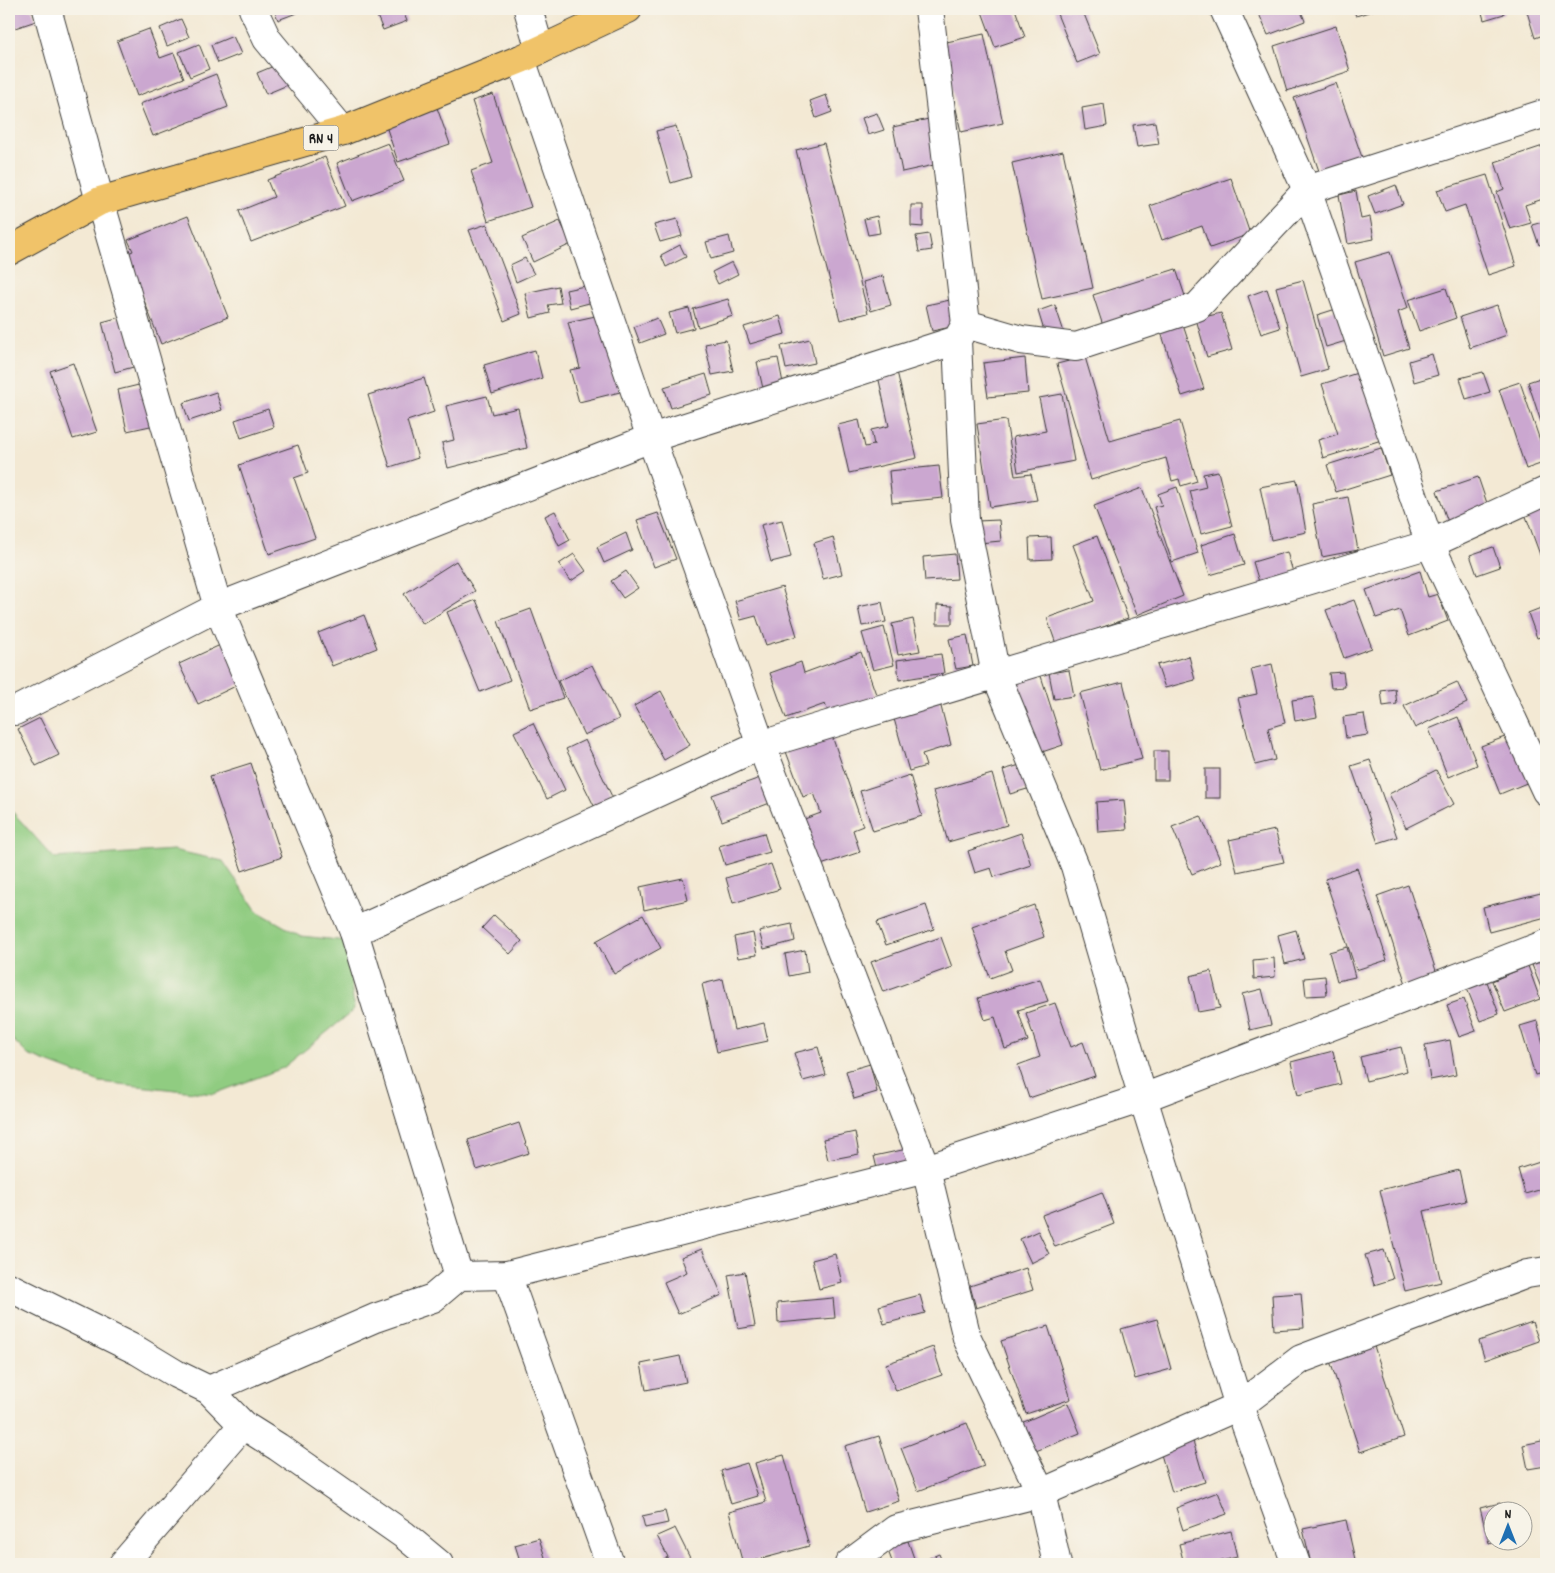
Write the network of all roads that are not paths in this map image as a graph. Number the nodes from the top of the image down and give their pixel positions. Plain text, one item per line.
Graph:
1 (47, 9) edge
2 (253, 9) edge
3 (528, 9) edge
4 (628, 9) edge
5 (929, 9) edge
6 (1224, 9) edge
7 (530, 55) junction
8 (1546, 112) edge
9 (343, 131) junction
10 (1307, 190) junction
11 (100, 202) junction
12 (9, 251) edge
13 (962, 332) junction
14 (651, 438) junction
15 (1546, 491) edge
16 (1430, 544) junction
17 (218, 607) junction
18 (996, 675) junction
19 (15, 711) dead end
20 (762, 745) junction
21 (1546, 791) edge
22 (354, 932) junction
23 (1546, 944) edge
24 (1143, 1098) junction
25 (926, 1169) junction
26 (1546, 1271) edge
27 (507, 1274) junction
28 (459, 1276) junction
29 (9, 1287) edge
30 (209, 1390) junction
31 (1238, 1406) junction
32 (243, 1425) junction
33 (1041, 1493) junction
34 (124, 1564) edge
35 (439, 1564) edge
36 (610, 1564) edge
37 (849, 1564) edge
38 (1057, 1564) edge
39 (1296, 1564) edge

1 - 11 street
2 - 9 street
3 - 7 street
4 - 7 highway, RN 4
5 - 13 street
6 - 10 street
7 - 9 highway, RN 4
7 - 14 street
8 - 10 street
9 - 11 highway, RN 4
10 - 13 street
10 - 16 street
11 - 12 highway, RN 4
11 - 17 street
13 - 14 street
13 - 18 street
14 - 17 street
14 - 20 street
15 - 16 street
16 - 18 street
16 - 21 street
17 - 19 street
17 - 22 street
18 - 20 street
18 - 24 street
20 - 22 street
20 - 25 street
22 - 28 street
23 - 24 street
24 - 25 street
24 - 31 street
25 - 27 street
25 - 33 street
26 - 31 street
27 - 28 street
27 - 36 street
28 - 30 street
29 - 30 street
30 - 32 street
31 - 33 street
31 - 39 street
32 - 34 street
32 - 35 street
33 - 37 street
33 - 38 street

